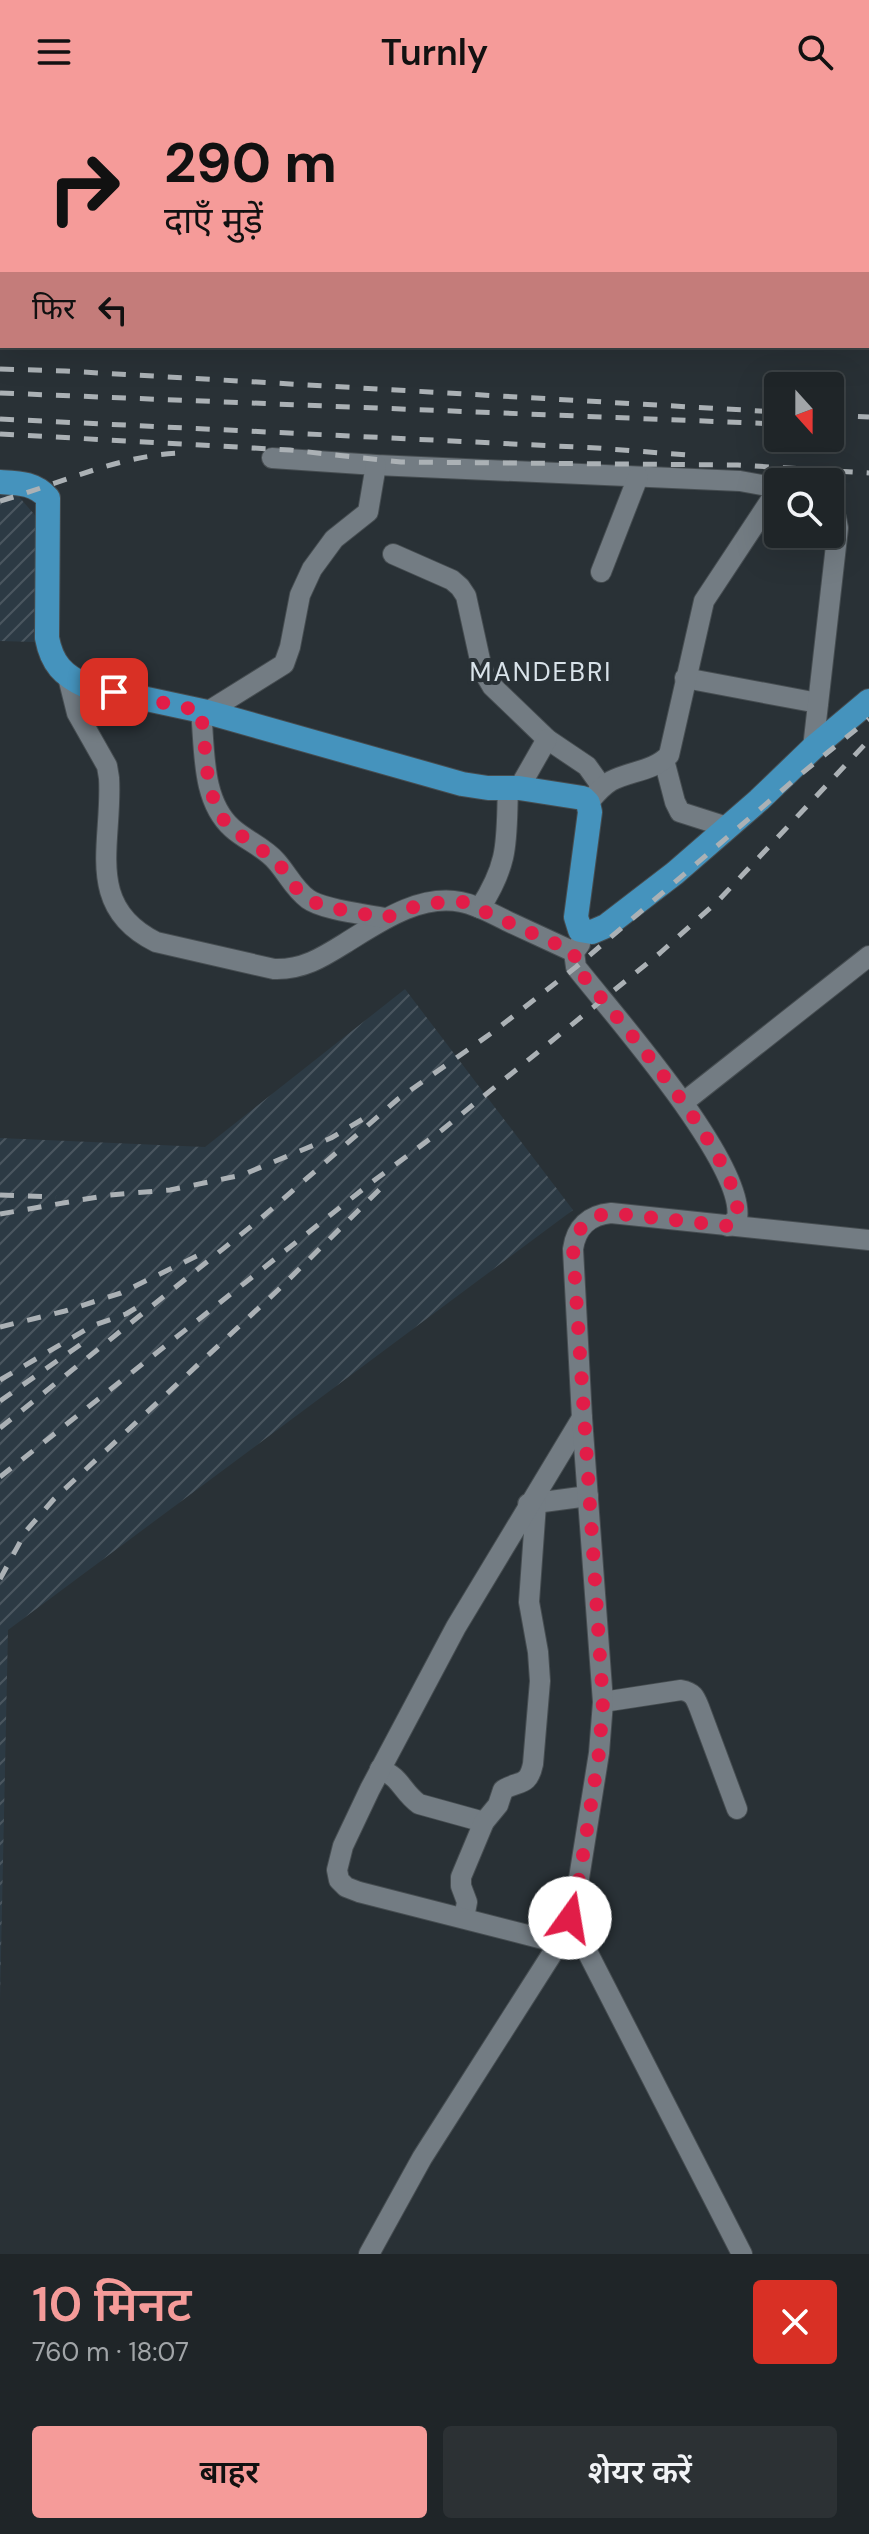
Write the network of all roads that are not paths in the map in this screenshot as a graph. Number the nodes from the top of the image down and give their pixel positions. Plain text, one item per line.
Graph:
1 (272, 458) dead end
2 (376, 465) junction
3 (638, 477) junction
4 (0, 482) edge
5 (764, 486) edge
6 (764, 510) edge
7 (836, 548) edge
8 (393, 554) dead end
9 (601, 572) dead end
10 (68, 677) junction
11 (685, 678) junction
12 (869, 701) edge
13 (818, 703) junction
14 (204, 712) junction
15 (547, 739) junction
16 (813, 748) junction
17 (664, 760) junction
18 (513, 788) junction
19 (595, 795) junction
20 (727, 827) junction
21 (480, 908) junction
22 (385, 918) junction
23 (592, 932) junction
24 (574, 952) junction
25 (869, 956) edge
26 (684, 1102) junction
27 (728, 1226) junction
28 (869, 1240) edge
29 (582, 1418) junction
30 (588, 1496) junction
31 (532, 1504) junction
32 (603, 1702) junction
33 (380, 1769) junction
34 (737, 1809) dead end
35 (484, 1822) junction
36 (464, 1918) junction
37 (570, 1918) junction
38 (559, 1943) junction
39 (369, 2254) edge
40 (742, 2254) edge

1 - 2 street
2 - 3 street
2 - 14 street
3 - 5 street
3 - 9 street
4 - 10 main road
6 - 11 street
7 - 13 street
8 - 15 street
10 - 14 main road
10 - 22 street
11 - 13 street
11 - 17 street
12 - 16 main road
13 - 16 street
14 - 18 main road
14 - 22 street
15 - 18 street
15 - 19 street
16 - 20 main road
17 - 19 street
17 - 20 street
18 - 19 main road
18 - 21 street
19 - 23 main road
20 - 23 main road
21 - 22 street
21 - 24 street
23 - 24 street
24 - 26 street
25 - 26 street
26 - 27 street
27 - 28 street
27 - 29 street
29 - 30 street
29 - 31 street
30 - 31 street
30 - 32 street
31 - 33 street
31 - 35 street
32 - 34 street
32 - 37 street
33 - 35 street
33 - 36 street
35 - 36 street
36 - 38 street
37 - 38 street
37 - 40 street
38 - 39 street

